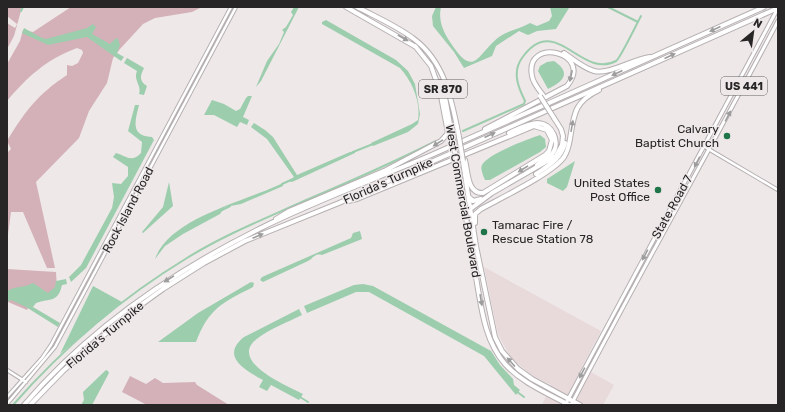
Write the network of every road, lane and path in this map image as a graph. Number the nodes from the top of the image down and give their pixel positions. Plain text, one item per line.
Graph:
1 (232, 7) edge
2 (236, 7) edge
3 (346, 7) edge
4 (357, 7) edge
5 (764, 7) edge
6 (778, 8) edge
7 (778, 21) edge
8 (415, 46) junction
9 (653, 57) junction
10 (609, 83) junction
11 (541, 96) junction
12 (555, 117) junction
13 (474, 136) junction
14 (457, 138) junction
15 (496, 141) junction
16 (705, 146) junction
17 (710, 150) junction
18 (461, 161) junction
19 (534, 168) junction
20 (778, 190) edge
21 (492, 194) junction
22 (468, 196) junction
23 (499, 198) junction
24 (677, 199) junction
25 (340, 203) junction
26 (470, 208) junction
27 (677, 208) junction
28 (481, 209) junction
29 (466, 219) junction
30 (263, 227) junction
31 (475, 239) junction
32 (652, 242) junction
33 (654, 248) junction
34 (631, 281) junction
35 (627, 288) junction
36 (631, 290) junction
37 (628, 296) junction
38 (607, 327) junction
39 (608, 335) junction
40 (46, 356) junction
41 (7, 370) edge
42 (22, 380) junction
43 (26, 382) junction
44 (7, 397) edge
45 (568, 398) junction
46 (7, 404) edge
47 (569, 404) edge
48 (24, 405) edge
49 (30, 405) edge
50 (580, 405) edge

1 - 40 main road, Rock Island Road
2 - 40 main road, Rock Island Road
3 -> 8 highway, West Commercial Boulevard / SR 870
4 - 14 highway, West Commercial Boulevard / SR 870
5 -> 9 highway, Florida's Turnpike
10 -> 6 highway, Florida's Turnpike
6 - 16 main road, State Road 7 / US 441
17 -> 7 main road, State Road 7 / US 441
8 - 14 highway, West Commercial Boulevard / SR 870
8 -> 30 highway
9 - 11 highway
9 -> 13 highway, Florida's Turnpike
23 -> 10 highway
25 -> 10 highway, Florida's Turnpike
11 - 12 highway, bridge
11 -> 13 highway
12 - 19 highway
12 - 23 highway
13 - 30 highway, Florida's Turnpike
14 - 18 highway, West Commercial Boulevard / SR 870, bridge
14 - 18 highway, bridge
15 -> 18 highway
15 - 19 highway
15 - 25 highway
16 - 17 main road
16 -> 24 main road, State Road 7 / US 441
17 - 20 main road
17 - 27 main road, State Road 7 / US 441
18 - 22 highway, West Commercial Boulevard / SR 870
18 - 26 highway
18 - 29 highway, West Commercial Boulevard / SR 870
19 - 21 highway
21 - 22 highway
21 - 26 highway
22 - 26 highway, West Commercial Boulevard / SR 870
23 - 28 highway
24 - 27 main road
24 - 32 main road, State Road 7 / US 441
49 -> 25 highway, Florida's Turnpike
26 - 28 highway
26 - 29 highway
26 - 31 highway, West Commercial Boulevard / SR 870
27 - 33 main road, State Road 7 / US 441
28 - 31 highway
29 -> 47 highway, West Commercial Boulevard / SR 870
30 -> 48 highway, Florida's Turnpike
45 -> 31 highway, West Commercial Boulevard / SR 870
32 - 33 main road
32 -> 34 main road, State Road 7 / US 441
33 - 36 main road, State Road 7 / US 441
34 - 35 main road, State Road 7 / US 441
34 - 36 main road
35 - 37 main road
35 - 38 main road, State Road 7 / US 441
36 - 37 main road, State Road 7 / US 441
37 - 39 main road, State Road 7 / US 441
38 - 39 main road
38 -> 45 main road, State Road 7 / US 441
39 - 47 main road, State Road 7 / US 441
40 - 42 main road, Rock Island Road
40 - 43 main road, Rock Island Road
41 - 42 main road
42 - 43 main road
42 - 44 main road, Rock Island Road
43 - 46 main road, Rock Island Road
45 - 47 highway, West Commercial Boulevard / SR 870
47 - 50 highway, West Commercial Boulevard / SR 870

